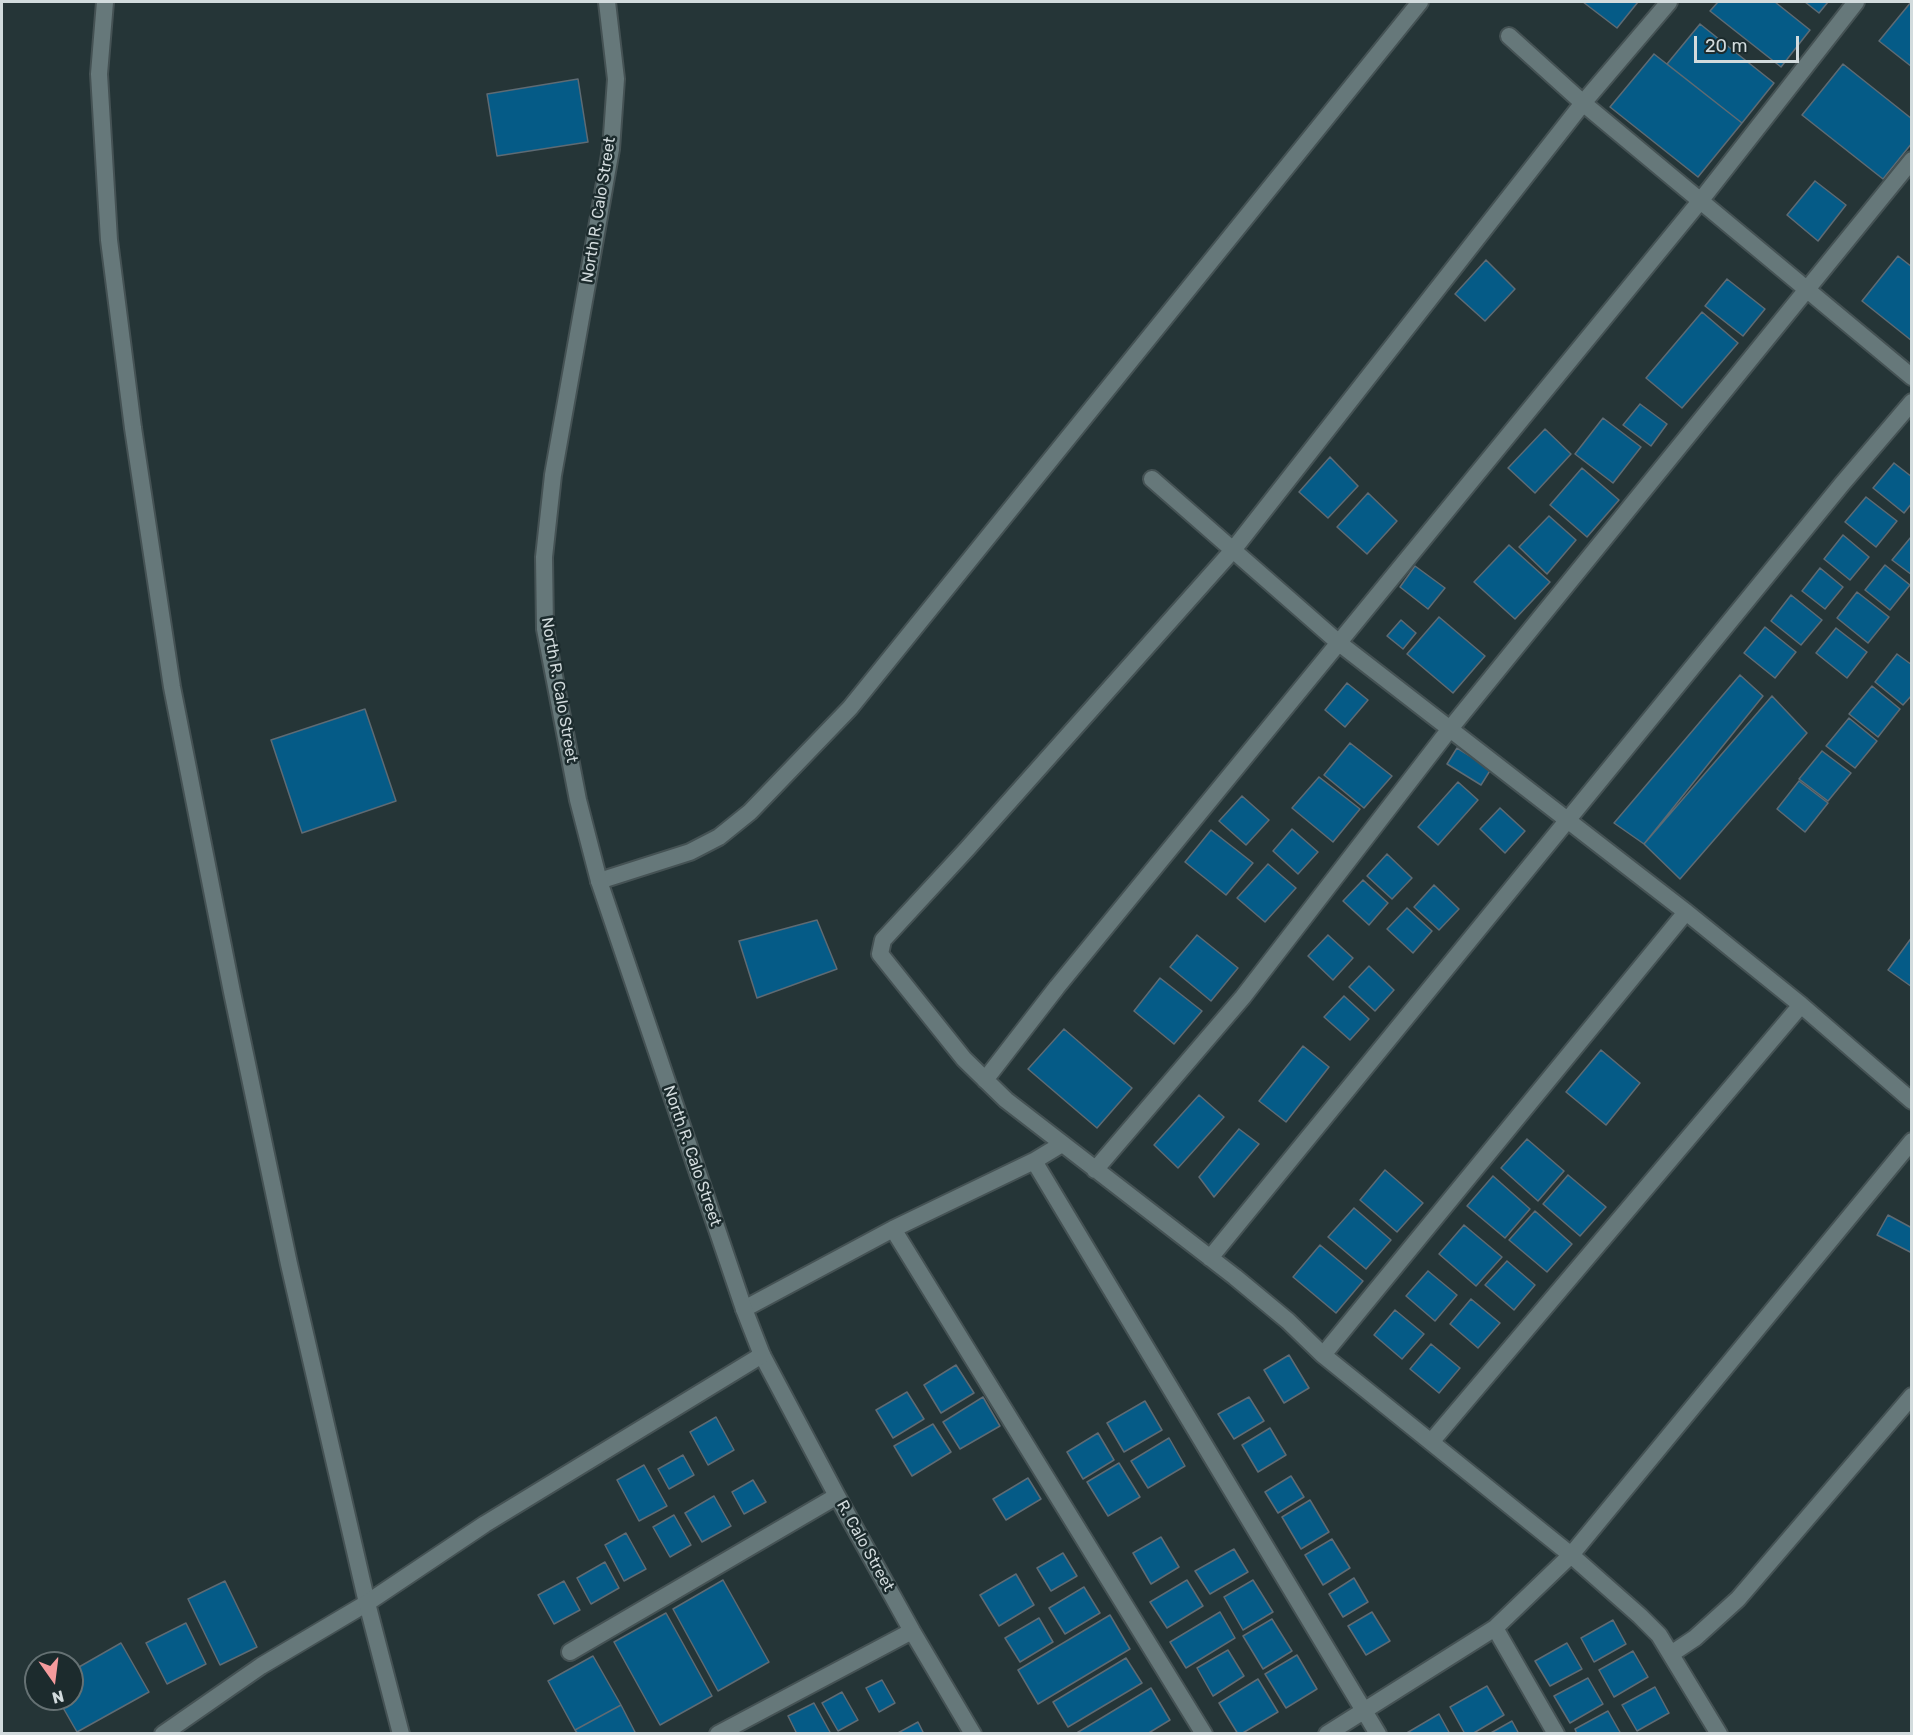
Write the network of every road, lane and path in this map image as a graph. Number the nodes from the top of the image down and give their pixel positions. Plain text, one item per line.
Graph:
1 (105, 2) edge
2 (607, 2) edge
3 (1420, 2) edge
4 (1669, 2) edge
5 (1856, 2) edge
6 (1509, 36) dead end
7 (1583, 103) junction
8 (1911, 160) edge
9 (1701, 200) junction
10 (1807, 288) junction
11 (1911, 377) edge
12 (1911, 402) edge
13 (1152, 479) dead end
14 (1233, 550) junction
15 (1339, 643) junction
16 (1449, 730) junction
17 (1567, 820) junction
18 (599, 881) junction
19 (1686, 912) junction
20 (1801, 1005) junction
21 (985, 1080) junction
22 (1911, 1101) edge
23 (1911, 1141) edge
24 (1062, 1144) junction
25 (1034, 1161) junction
26 (1095, 1170) junction
27 (893, 1229) junction
28 (1210, 1258) junction
29 (744, 1309) junction
30 (762, 1355) junction
31 (1323, 1355) junction
32 (1911, 1396) edge
33 (1431, 1443) junction
34 (837, 1496) junction
35 (1571, 1555) junction
36 (367, 1603) junction
37 (1495, 1628) junction
38 (912, 1631) junction
39 (570, 1652) dead end
40 (1671, 1654) junction
41 (1365, 1710) junction
42 (163, 1734) edge
43 (401, 1734) edge
44 (718, 1734) edge
45 (973, 1734) edge
46 (1204, 1734) edge
47 (1327, 1734) edge
48 (1378, 1734) edge
49 (1556, 1734) edge
50 (1719, 1734) edge

1 - 36 street
2 - 18 street, North R. Calo Street
3 - 18 street
4 - 7 street
5 - 9 street
6 - 7 street
7 - 9 street
7 - 14 street
8 - 10 street
9 - 10 street
9 - 15 street
10 - 11 street
10 - 16 street
12 - 17 street
13 - 14 street
14 - 15 street
14 - 21 street
15 - 16 street
15 - 21 street
16 - 17 street
16 - 26 street
17 - 19 street
17 - 28 street
18 - 29 street, North R. Calo Street
19 - 20 street
19 - 31 street
20 - 22 street
20 - 33 street
21 - 24 street
23 - 35 street
24 - 25 street
24 - 26 street
25 - 27 street
25 - 41 street
26 - 28 street
27 - 29 street
27 - 46 street
28 - 31 street
29 - 30 street, North R. Calo Street
30 - 34 street, R. Calo Street
30 - 36 street
31 - 33 street
32 - 40 street
33 - 35 street
34 - 38 street, R. Calo Street
34 - 39 street
35 - 37 street
35 - 40 street
36 - 42 street
36 - 43 street
37 - 41 street
37 - 49 street
38 - 44 street
38 - 45 street, R. Calo Street
40 - 50 street
41 - 47 street
41 - 48 street

